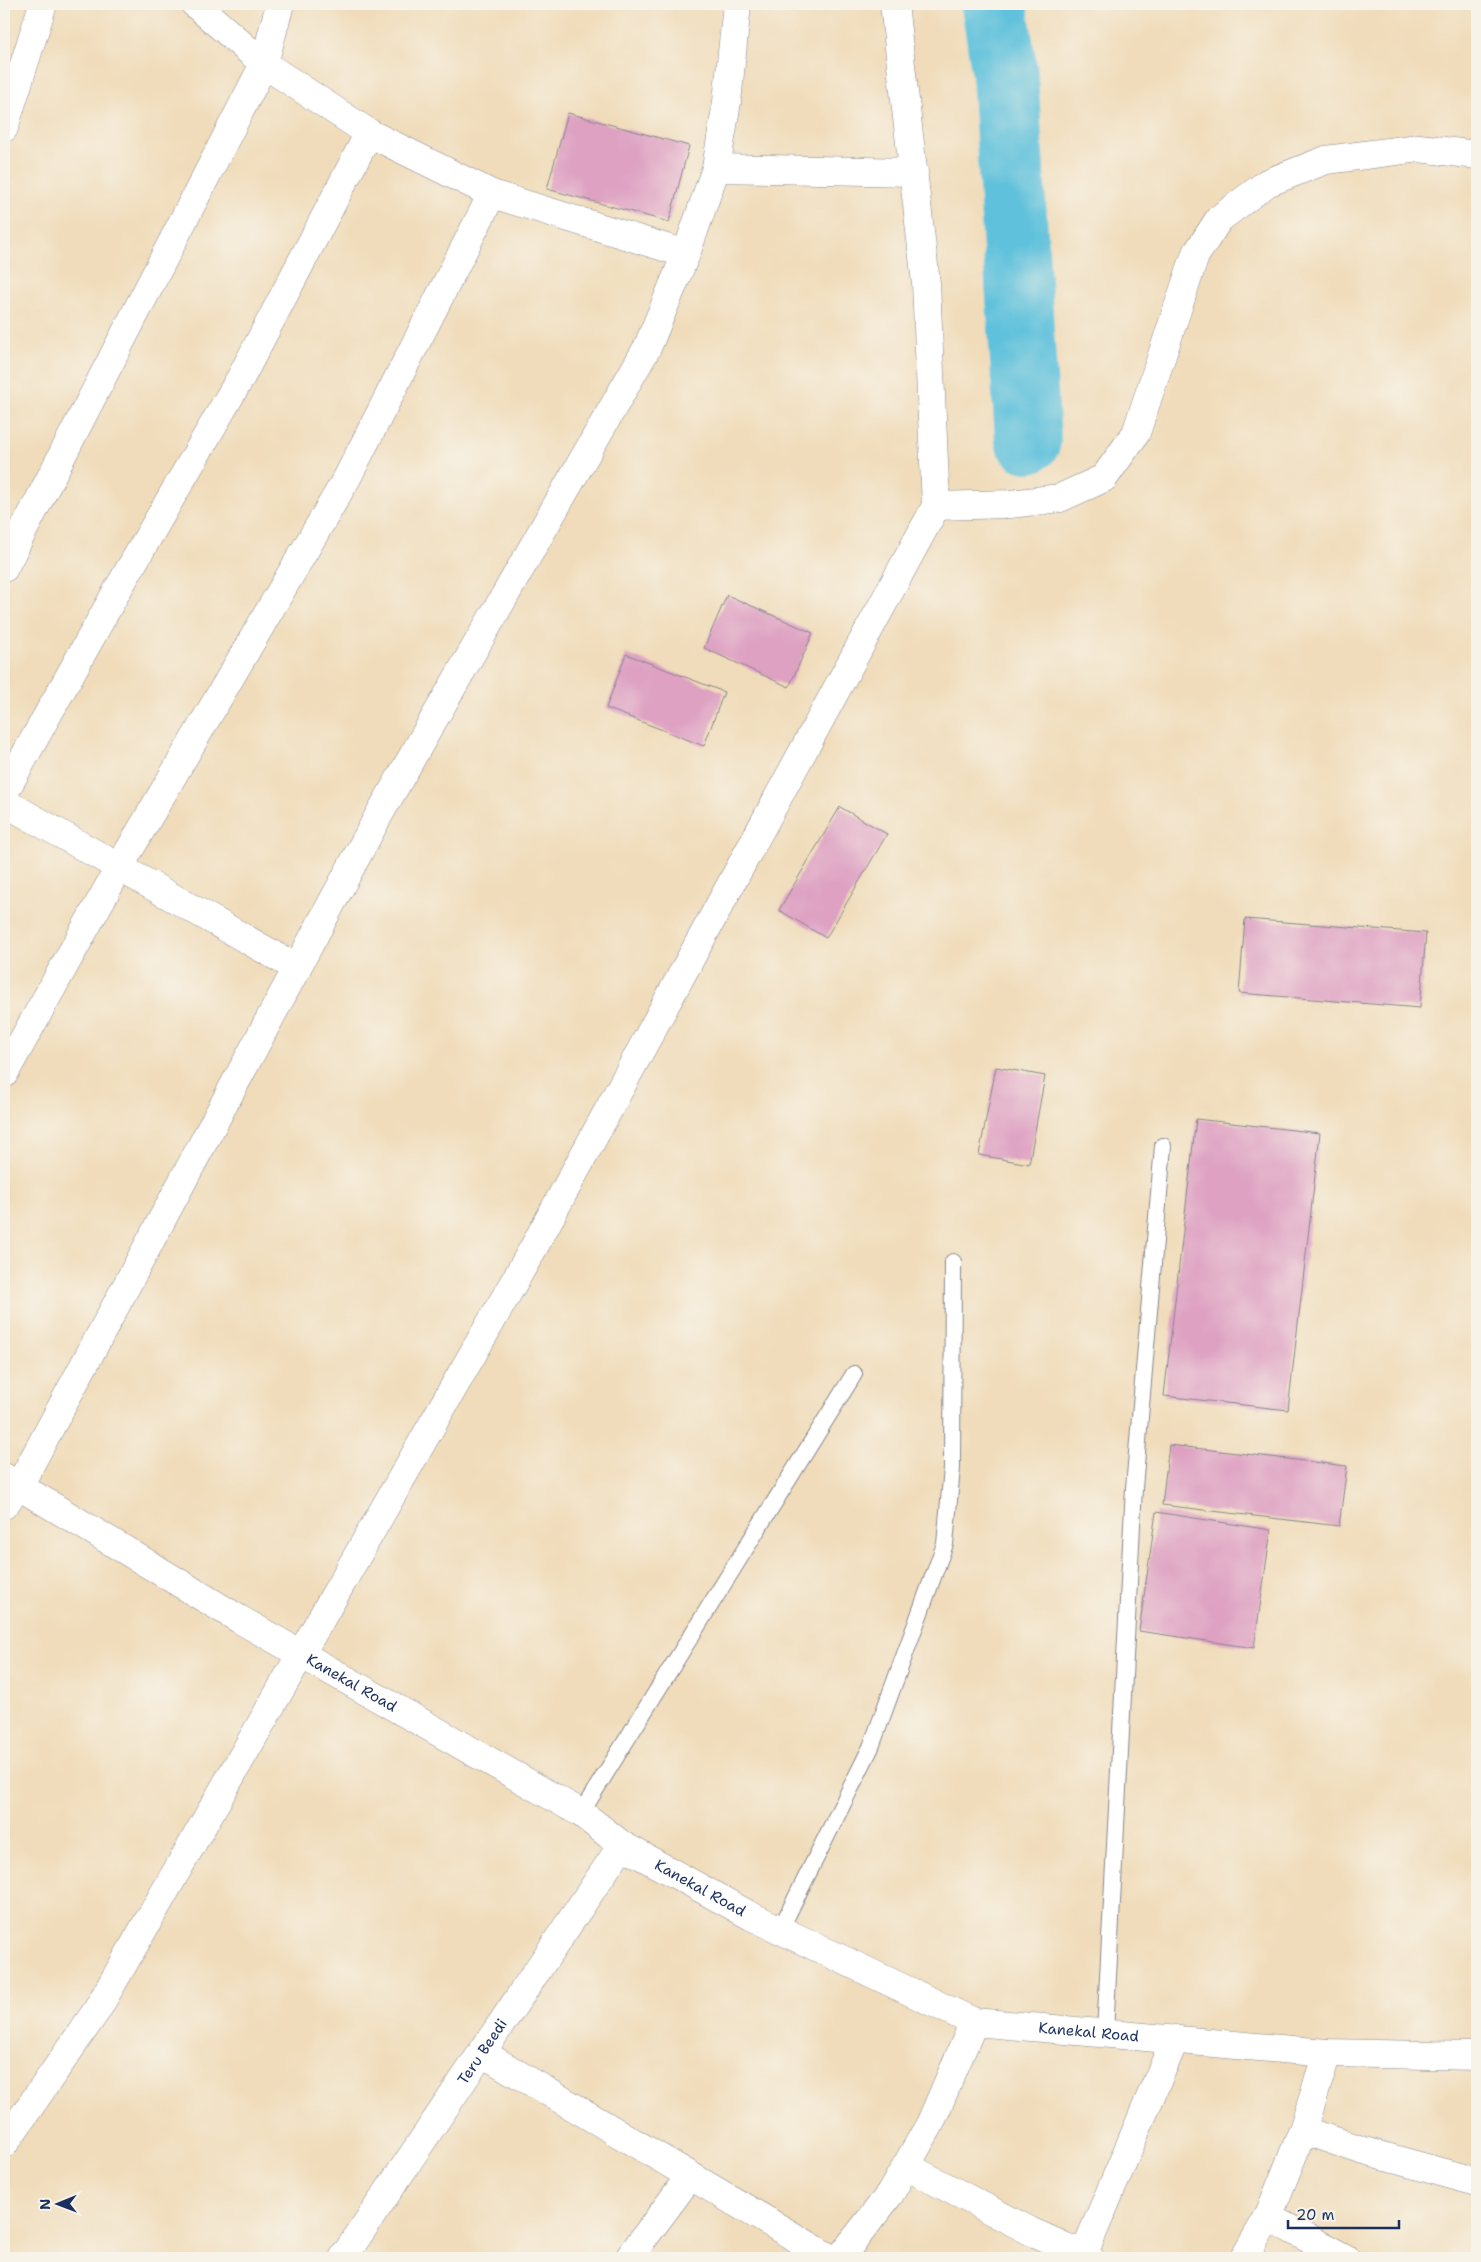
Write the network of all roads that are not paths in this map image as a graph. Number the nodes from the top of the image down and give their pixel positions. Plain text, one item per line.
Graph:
1 (43, 4) edge
2 (195, 4) edge
3 (280, 4) edge
4 (737, 4) edge
5 (894, 4) edge
6 (264, 64) junction
7 (4, 128) edge
8 (369, 133) junction
9 (1477, 155) edge
10 (716, 168) junction
11 (914, 172) junction
12 (492, 194) junction
13 (686, 254) junction
14 (936, 506) junction
15 (4, 568) edge
16 (4, 793) edge
17 (4, 802) edge
18 (120, 866) junction
19 (297, 968) junction
20 (4, 1074) edge
21 (1163, 1146) dead end
22 (953, 1262) dead end
23 (854, 1374) dead end
24 (9, 1489) edge
25 (299, 1654) junction
26 (581, 1813) junction
27 (622, 1845) junction
28 (780, 1930) junction
29 (974, 2022) junction
30 (1105, 2033) junction
31 (1175, 2039) junction
32 (482, 2052) junction
33 (1327, 2053) junction
34 (1477, 2056) edge
35 (1303, 2130) junction
36 (4, 2144) edge
37 (906, 2166) junction
38 (690, 2176) junction
39 (1477, 2182) edge
40 (1268, 2217) junction
41 (1085, 2257) edge
42 (343, 2258) edge
43 (629, 2258) edge
44 (830, 2258) edge
45 (840, 2258) edge
46 (1244, 2258) edge
47 (1345, 2258) edge

1 - 7 street
2 - 6 street
3 - 6 street
4 - 10 street
5 - 11 street
6 - 8 street
6 - 15 street
8 - 12 street
8 - 16 street
9 - 14 street
10 - 11 street
10 - 13 street
11 - 14 street
12 - 13 street
12 - 18 street
13 - 19 street
14 - 25 street
17 - 18 street
18 - 19 street
18 - 20 street
19 - 24 street
21 - 30 lane
22 - 28 lane
23 - 26 lane
24 - 25 street, Kanekal Road
25 - 26 street, Kanekal Road
25 - 36 street
26 - 27 street, Kanekal Road
27 - 28 street, Kanekal Road
27 - 32 street, Teru Beedi
28 - 29 street, Kanekal Road
29 - 30 street, Kanekal Road
29 - 37 street
30 - 31 street, Kanekal Road
31 - 33 street, Kanekal Road
31 - 41 street
32 - 38 street
32 - 42 street, Teru Beedi
33 - 34 street, Kanekal Road
33 - 35 street
35 - 39 street
35 - 40 street
37 - 41 street
37 - 45 street
38 - 43 street
38 - 44 street
40 - 46 street
40 - 47 street

